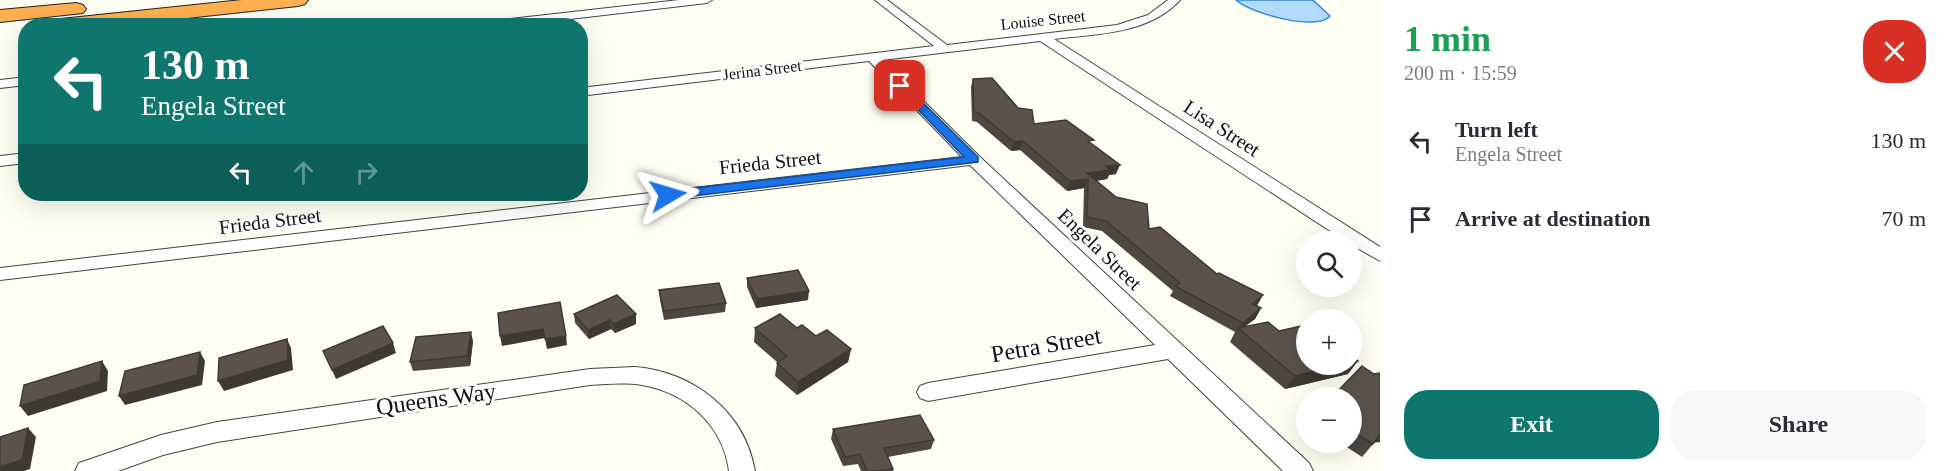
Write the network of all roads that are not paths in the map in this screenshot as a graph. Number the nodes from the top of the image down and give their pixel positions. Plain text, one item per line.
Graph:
1 (167, 0) edge
2 (298, 0) edge
3 (708, 0) edge
4 (880, 0) edge
5 (1175, 0) edge
6 (0, 16) edge
7 (127, 18) edge
8 (547, 18) edge
9 (18, 29) edge
10 (0, 31) edge
11 (1041, 36) junction
12 (944, 48) junction
13 (871, 56) junction
14 (18, 82) edge
15 (0, 84) edge
16 (588, 91) edge
17 (18, 159) edge
18 (974, 160) junction
19 (0, 161) edge
20 (1380, 255) edge
21 (0, 274) edge
22 (1173, 350) junction
23 (928, 392) dead end
24 (88, 471) edge
25 (742, 471) edge
26 (1300, 471) edge

1 - 6 highway
2 - 7 highway
3 - 8 street
4 - 12 street
5 - 11 street, Louise Street
9 - 10 highway
11 - 12 street, Louise Street
11 - 20 street, Lisa Street
12 - 13 street, Jerina Street
13 - 16 street, Jerina Street
13 - 18 street, Engela Street
14 - 15 street
17 - 19 street
18 - 21 street, Frieda Street
18 - 22 street, Engela Street
22 - 23 street, Petra Street
22 - 26 street, Engela Street
24 - 25 street, Queens Way

